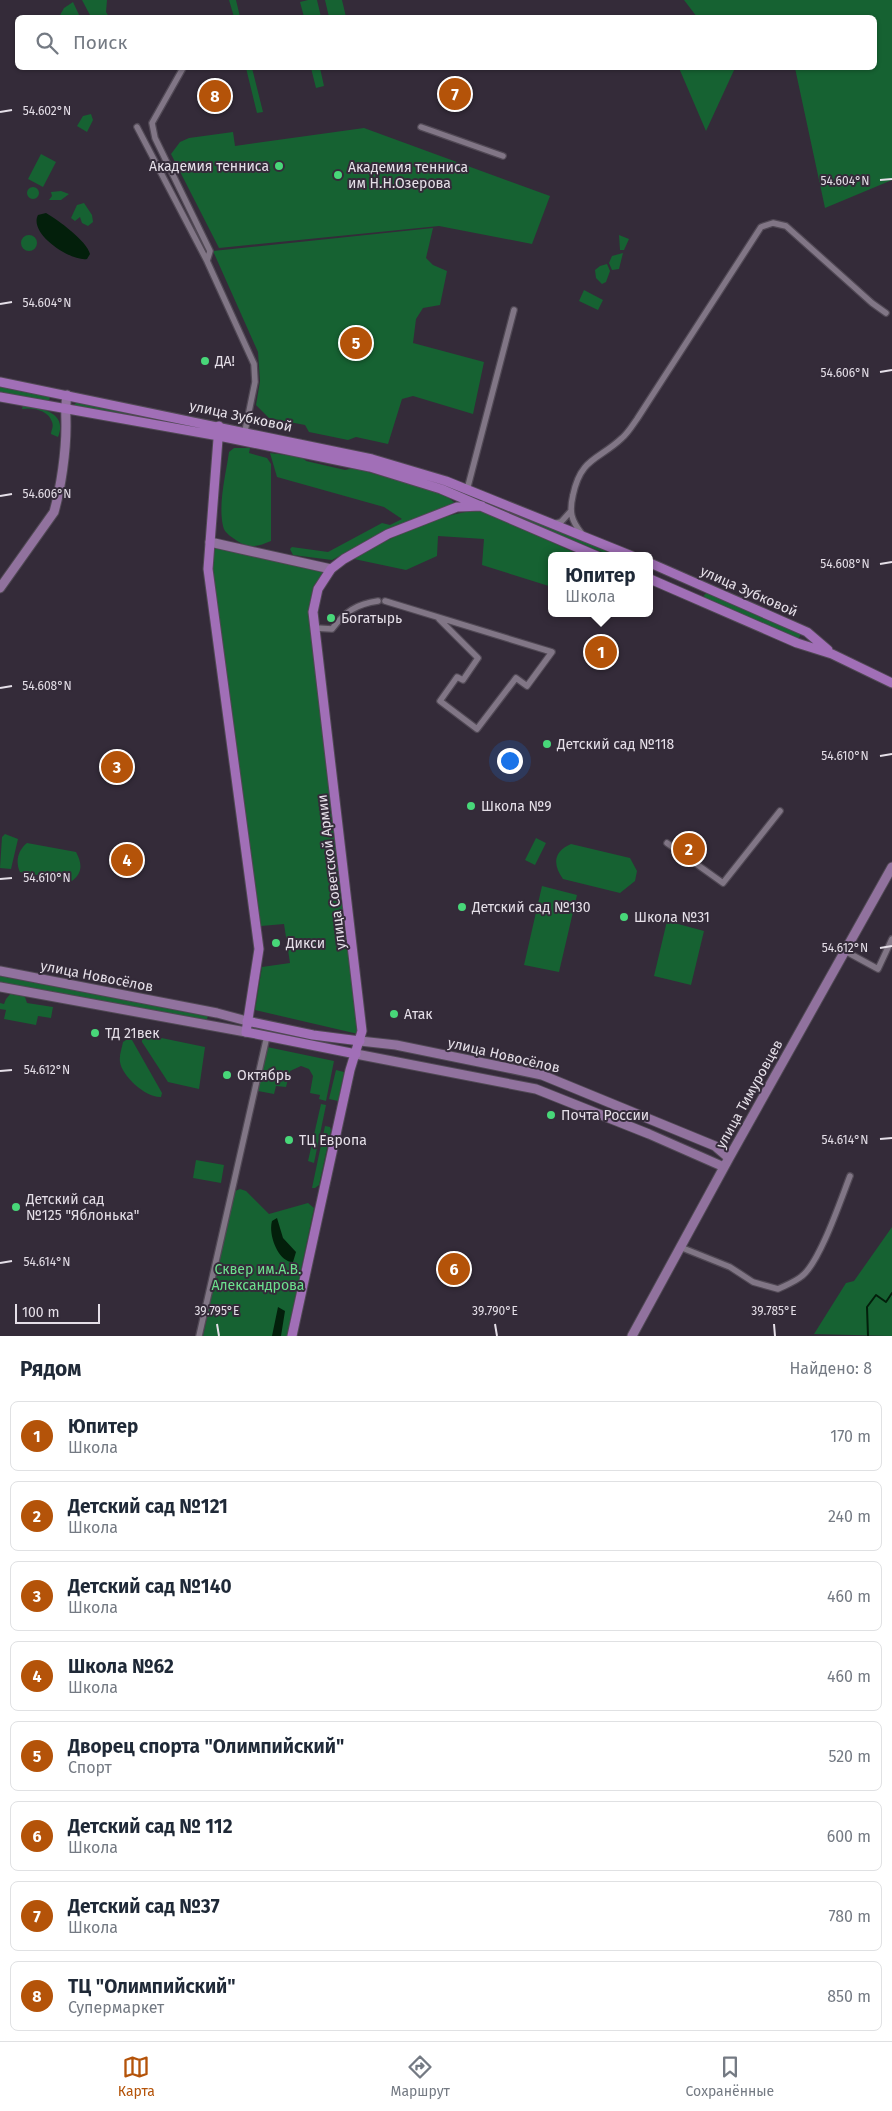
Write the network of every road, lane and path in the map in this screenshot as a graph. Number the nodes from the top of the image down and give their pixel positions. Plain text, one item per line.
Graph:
1 (182, 70) edge
2 (137, 127) dead end
3 (421, 127) dead end
4 (155, 138) junction
5 (145, 140) junction
6 (503, 156) dead end
7 (207, 262) junction
8 (514, 310) dead end
9 (886, 312) dead end
10 (0, 382) edge
11 (67, 395) junction
12 (0, 397) edge
13 (64, 409) junction
14 (219, 426) junction
15 (245, 431) junction
16 (219, 436) junction
17 (469, 494) junction
18 (482, 506) junction
19 (457, 507) junction
20 (570, 512) junction
21 (554, 524) junction
22 (583, 536) junction
23 (210, 542) junction
24 (588, 552) edge
25 (613, 552) edge
26 (653, 564) edge
27 (331, 569) junction
28 (678, 574) junction
29 (653, 580) edge
30 (694, 582) junction
31 (0, 588) edge
32 (708, 588) junction
33 (671, 589) junction
34 (688, 596) junction
35 (703, 602) junction
36 (440, 619) junction
37 (315, 628) junction
38 (807, 632) junction
39 (797, 643) junction
40 (832, 654) junction
41 (892, 683) edge
42 (780, 811) dead end
43 (667, 843) dead end
44 (892, 867) edge
45 (892, 939) edge
46 (845, 951) junction
47 (0, 971) edge
48 (0, 987) edge
49 (247, 1021) junction
50 (246, 1032) junction
51 (267, 1036) junction
52 (360, 1041) junction
53 (436, 1053) junction
54 (356, 1054) junction
55 (434, 1069) junction
56 (728, 1158) junction
57 (724, 1167) junction
58 (850, 1176) dead end
59 (680, 1247) junction
60 (199, 1336) edge
61 (292, 1336) edge
62 (632, 1336) edge

1 - 4 street
2 - 5 street
3 - 6 street
4 - 5 street
4 - 7 street
5 - 7 street
7 - 15 street
8 - 17 street
9 - 20 street
10 - 11 main road, улица Зубковой
11 - 13 street
11 - 14 main road, улица Зубковой
12 - 13 main road, улица Зубковой
13 - 16 main road, улица Зубковой
13 - 31 street
14 - 15 main road, улица Зубковой
14 - 16 main road
15 - 17 main road, улица Зубковой
16 - 17 main road, улица Зубковой
16 - 23 main road
17 - 18 main road, улица Зубковой
17 - 19 main road
17 - 21 main road, улица Зубковой
18 - 19 main road, улица Советской Армии
18 - 24 main road, улица Зубковой
19 - 27 main road, улица Советской Армии
20 - 21 street
20 - 22 street
21 - 22 main road, улица Зубковой
22 - 25 main road, улица Зубковой
23 - 27 street
23 - 49 main road
26 - 28 main road, улица Зубковой
27 - 37 main road, улица Советской Армии
28 - 30 main road, улица Зубковой
28 - 33 main road
29 - 33 main road, улица Зубковой
30 - 32 main road, улица Зубковой
30 - 34 main road
32 - 35 main road
32 - 38 main road, улица Зубковой
33 - 34 main road, улица Зубковой
34 - 35 main road, улица Зубковой
35 - 39 main road, улица Зубковой
36 - 36 street
36 - 37 street
37 - 52 main road, улица Советской Армии
38 - 39 main road
38 - 40 main road, улица Зубковой
39 - 40 main road, улица Зубковой
40 - 41 main road, улица Зубковой
42 - 43 street
44 - 46 street, улица Тимуровцев
45 - 46 street
46 - 56 street, улица Тимуровцев
47 - 49 street, улица Новосёлов
48 - 50 street, улица Новосёлов
49 - 50 main road
49 - 52 main road, улица Новосёлов
50 - 51 main road, улица Новосёлов
51 - 54 main road, улица Новосёлов
51 - 60 street
52 - 53 street, улица Новосёлов
52 - 54 main road, улица Советской Армии
53 - 55 street, улица Новосёлов
53 - 56 street, улица Новосёлов
54 - 55 street, улица Новосёлов
54 - 61 main road, улица Советской Армии
55 - 57 street, улица Новосёлов
56 - 57 street, улица Тимуровцев
57 - 59 street, улица Тимуровцев
58 - 59 street
59 - 62 street, улица Тимуровцев

